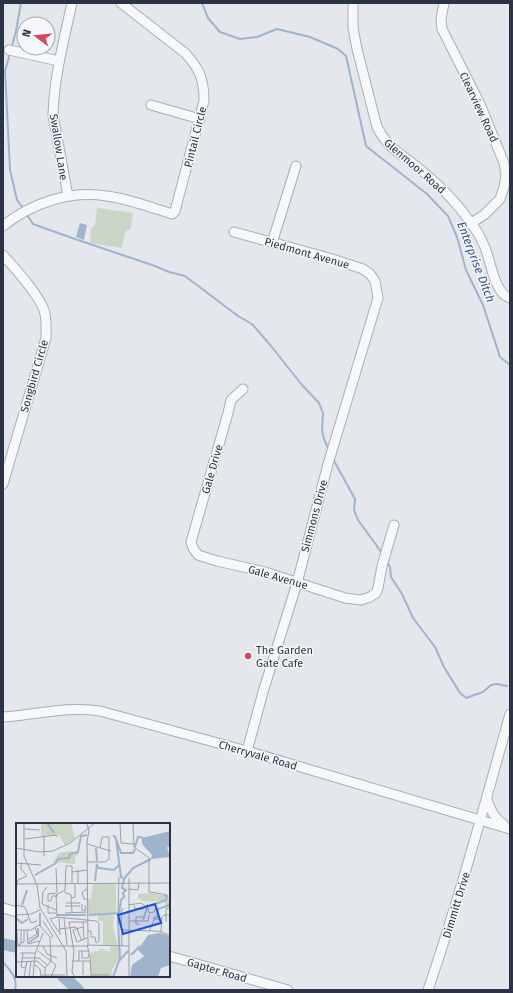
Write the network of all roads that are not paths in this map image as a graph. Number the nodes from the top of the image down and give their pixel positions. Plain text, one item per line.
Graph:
1 (72, 3) edge
2 (121, 3) edge
3 (353, 3) edge
4 (444, 3) edge
5 (9, 50) dead end
6 (59, 60) junction
7 (151, 105) dead end
8 (200, 119) junction
9 (296, 166) dead end
10 (68, 196) junction
11 (471, 223) junction
12 (3, 226) edge
13 (234, 232) dead end
14 (272, 243) junction
15 (3, 255) edge
16 (375, 281) joint
17 (510, 298) edge
18 (243, 389) dead end
19 (3, 484) edge
20 (394, 525) dead end
21 (196, 553) joint
22 (297, 583) junction
23 (510, 714) edge
24 (3, 717) edge
25 (247, 751) junction
26 (487, 799) junction
27 (481, 820) junction
28 (509, 828) edge
29 (3, 908) edge
30 (16, 912) edge
31 (170, 956) edge
32 (288, 990) edge
33 (428, 990) edge

1 - 6 street, Swallow Lane
2 - 8 street, Pintail Circle
3 - 11 street, Glenmoor Road
4 - 11 street, Clearview Road
5 - 6 street
6 - 10 street, Swallow Lane
7 - 8 street
8 - 10 street, Pintail Circle
9 - 14 street
10 - 12 street
11 - 17 street, Glenmoor Road
13 - 14 street, Piedmont Avenue
14 - 16 street, Piedmont Avenue
15 - 19 street, Songbird Circle
16 - 22 street, Simmons Drive
18 - 21 street, Gale Drive
20 - 22 street, Gale Avenue
21 - 22 street, Gale Avenue
22 - 25 street, Simmons Drive
23 - 26 street, Dimmitt Drive
24 - 25 street, Cherryvale Road
25 - 27 street, Cherryvale Road
26 - 27 street, Dimmitt Drive
26 - 28 street
27 - 28 street, Cherryvale Road
27 - 33 street, Dimmitt Drive
29 - 30 street
31 - 32 street, Gapter Road

